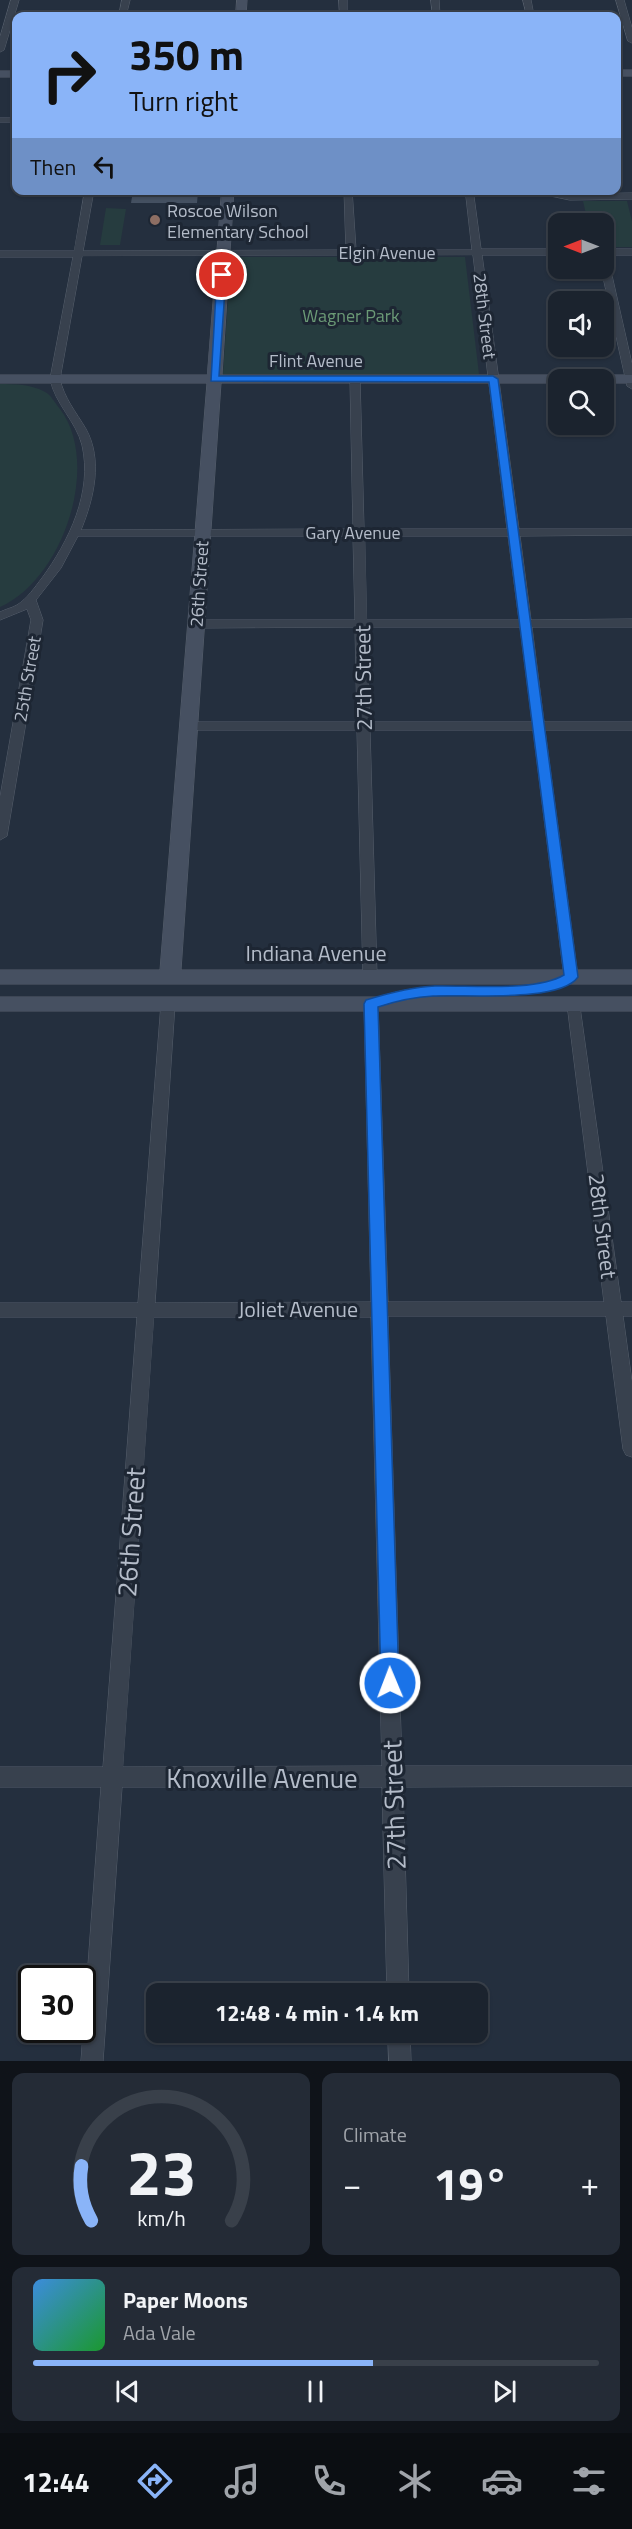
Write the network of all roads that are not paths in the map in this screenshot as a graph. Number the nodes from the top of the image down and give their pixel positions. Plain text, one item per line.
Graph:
1 (15, 0) edge
2 (620, 0) edge
3 (632, 41) edge
4 (0, 50) edge
5 (89, 195) edge
6 (228, 195) edge
7 (348, 195) edge
8 (471, 195) edge
9 (557, 195) edge
10 (632, 196) edge
11 (224, 252) junction
12 (351, 252) junction
13 (477, 252) junction
14 (548, 252) edge
15 (614, 252) edge
16 (632, 252) edge
17 (78, 253) junction
18 (0, 254) edge
19 (608, 279) edge
20 (0, 379) edge
21 (55, 379) junction
22 (214, 379) junction
23 (355, 379) junction
24 (493, 379) junction
25 (631, 382) edge
26 (203, 532) junction
27 (359, 532) junction
28 (513, 532) junction
29 (632, 532) edge
30 (74, 533) junction
31 (30, 600) junction
32 (0, 616) edge
33 (525, 623) junction
34 (632, 623) edge
35 (196, 624) junction
36 (361, 624) junction
37 (189, 726) junction
38 (364, 726) junction
39 (538, 726) junction
40 (632, 726) edge
41 (0, 836) edge
42 (0, 977) edge
43 (170, 977) junction
44 (370, 977) junction
45 (571, 977) junction
46 (632, 977) edge
47 (632, 989) edge
48 (0, 1004) edge
49 (168, 1004) junction
50 (371, 1004) junction
51 (574, 1004) junction
52 (632, 1004) edge
53 (146, 1309) junction
54 (380, 1309) junction
55 (614, 1309) junction
56 (632, 1309) edge
57 (0, 1310) edge
58 (632, 1449) edge
59 (392, 1776) junction
60 (632, 1776) edge
61 (0, 1777) edge
62 (112, 1777) junction
63 (398, 1983) edge
64 (399, 2043) edge
65 (92, 2061) edge
66 (400, 2061) edge

1 - 4 street
2 - 3 street
5 - 17 street
6 - 11 street, 26th Street
7 - 12 street
8 - 13 street, 28th Street
9 - 10 street
11 - 12 street, Elgin Avenue
11 - 17 street, Elgin Avenue
11 - 22 street, 26th Street
12 - 13 street, Elgin Avenue
13 - 14 street, Elgin Avenue
13 - 24 street, 28th Street
15 - 16 street
17 - 18 street, Elgin Avenue
17 - 21 street
19 - 25 street
20 - 21 street, Flint Avenue
21 - 22 street, Flint Avenue
21 - 30 street
22 - 23 street, Flint Avenue
22 - 26 street, 26th Street
23 - 24 street, Flint Avenue
23 - 27 street, 27th Street
24 - 25 street, Flint Avenue
24 - 28 street, 28th Street
26 - 27 street, Gary Avenue
26 - 30 street, Gary Avenue
26 - 35 street, 26th Street
27 - 28 street, Gary Avenue
27 - 36 street, 27th Street
28 - 29 street, Gary Avenue
28 - 33 street, 28th Street
30 - 31 street
31 - 32 street
31 - 41 street, 25th Street
33 - 34 street
33 - 36 street
33 - 39 street, 28th Street
35 - 36 street
35 - 37 street, 26th Street
36 - 38 street, 27th Street
37 - 38 street
37 - 43 street, 26th Street
38 - 39 street
38 - 44 street, 27th Street
39 - 40 street
39 - 45 street, 28th Street
42 - 43 street, Indiana Avenue
43 - 44 street, Indiana Avenue
44 - 45 street, Indiana Avenue
45 - 46 street, Indiana Avenue
45 - 47 street
45 - 50 street
48 - 49 street
49 - 50 street
49 - 53 street, 26th Street
50 - 51 street
50 - 54 street, 27th Street
51 - 52 street
51 - 55 street, 28th Street
53 - 54 street, Joliet Avenue
53 - 57 street, Joliet Avenue
53 - 62 street, 26th Street
54 - 55 street, Joliet Avenue
54 - 59 street, 27th Street
55 - 56 street, Joliet Avenue
55 - 58 street, 28th Street
59 - 60 street, Knoxville Avenue
59 - 62 street, Knoxville Avenue
59 - 63 street, 27th Street
61 - 62 street, Knoxville Avenue
62 - 65 street, 26th Street
64 - 66 street

